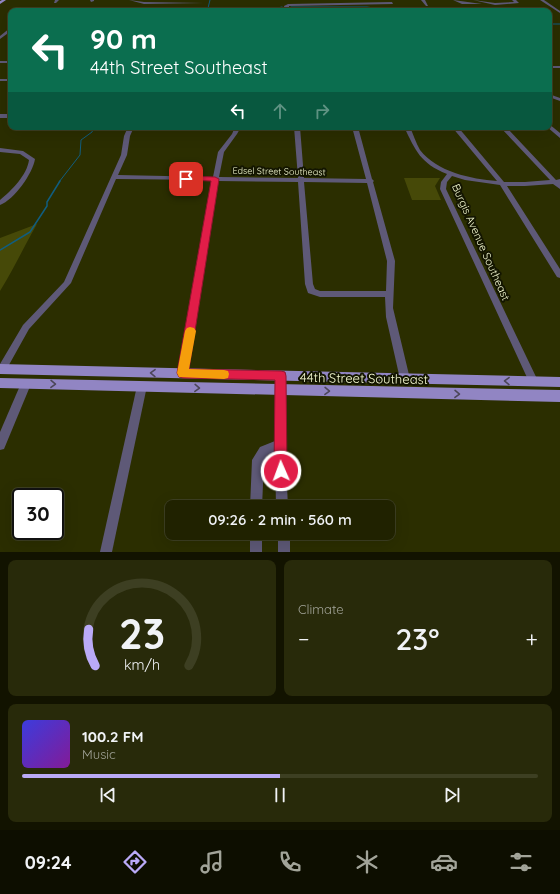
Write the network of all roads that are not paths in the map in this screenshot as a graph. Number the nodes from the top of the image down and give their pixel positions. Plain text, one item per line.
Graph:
1 (4, 0) edge
2 (131, 0) edge
3 (423, 0) edge
4 (455, 0) edge
5 (475, 0) edge
6 (514, 0) edge
7 (542, 0) edge
8 (391, 1) edge
9 (0, 3) edge
10 (183, 3) junction
11 (202, 3) dead end
12 (491, 3) junction
13 (427, 5) dead end
14 (180, 8) edge
15 (287, 8) edge
16 (397, 8) dead end
17 (560, 12) edge
18 (8, 31) edge
19 (0, 38) edge
20 (552, 129) edge
21 (130, 130) edge
22 (237, 130) edge
23 (297, 130) edge
24 (357, 130) edge
25 (408, 130) edge
26 (458, 130) edge
27 (506, 130) edge
28 (560, 136) edge
29 (0, 150) edge
30 (451, 173) junction
31 (114, 177) junction
32 (215, 179) junction
33 (302, 181) junction
34 (371, 181) junction
35 (502, 183) junction
36 (559, 183) edge
37 (0, 203) edge
38 (560, 275) edge
39 (388, 294) junction
40 (1, 369) edge
41 (52, 370) junction
42 (183, 373) junction
43 (281, 376) junction
44 (405, 378) junction
45 (533, 381) junction
46 (560, 382) edge
47 (0, 383) edge
48 (26, 384) junction
49 (142, 386) junction
50 (156, 386) junction
51 (281, 390) junction
52 (511, 395) junction
53 (560, 396) edge
54 (280, 444) junction
55 (0, 445) edge
56 (256, 500) edge
57 (282, 500) edge
58 (256, 540) edge
59 (284, 540) edge
60 (106, 552) edge
61 (256, 552) edge
62 (284, 552) edge

1 - 9 main road
2 - 10 street
3 - 13 street
4 - 12 street
5 - 12 street
6 - 12 street
7 - 17 street
8 - 15 street
8 - 16 street
10 - 11 street
10 - 14 street
18 - 19 street
20 - 28 street
21 - 31 street
22 - 32 street
23 - 33 street
24 - 34 street
25 - 30 street, Burgis Avenue Southeast
26 - 35 street
27 - 36 street
29 - 37 street
30 - 35 street
30 - 45 street, Burgis Avenue Southeast
31 - 32 street, Edsel Street Southeast
31 - 40 street
32 - 33 street, Edsel Street Southeast
32 - 42 street
33 - 34 street, Edsel Street Southeast
33 - 39 street
34 - 39 street
35 - 36 street
35 - 38 street
39 - 44 street
40 - 41 main road, 44th Street Southeast
42 -> 41 main road, 44th Street Southeast
41 - 48 main road
42 - 43 main road, 44th Street Southeast
42 - 50 main road
43 - 44 main road, 44th Street Southeast
43 - 51 street
45 -> 44 main road, 44th Street Southeast
45 - 46 main road, 44th Street Southeast
45 - 52 main road
47 - 48 main road, 44th Street Southeast
48 -> 49 main road, 44th Street Southeast
48 - 55 street
49 - 50 main road, 44th Street Southeast
49 - 60 street
50 -> 51 main road, 44th Street Southeast
51 -> 52 main road, 44th Street Southeast
51 - 54 street
52 - 53 main road, 44th Street Southeast
54 - 56 street
54 - 57 street
58 - 61 street
59 - 62 street

